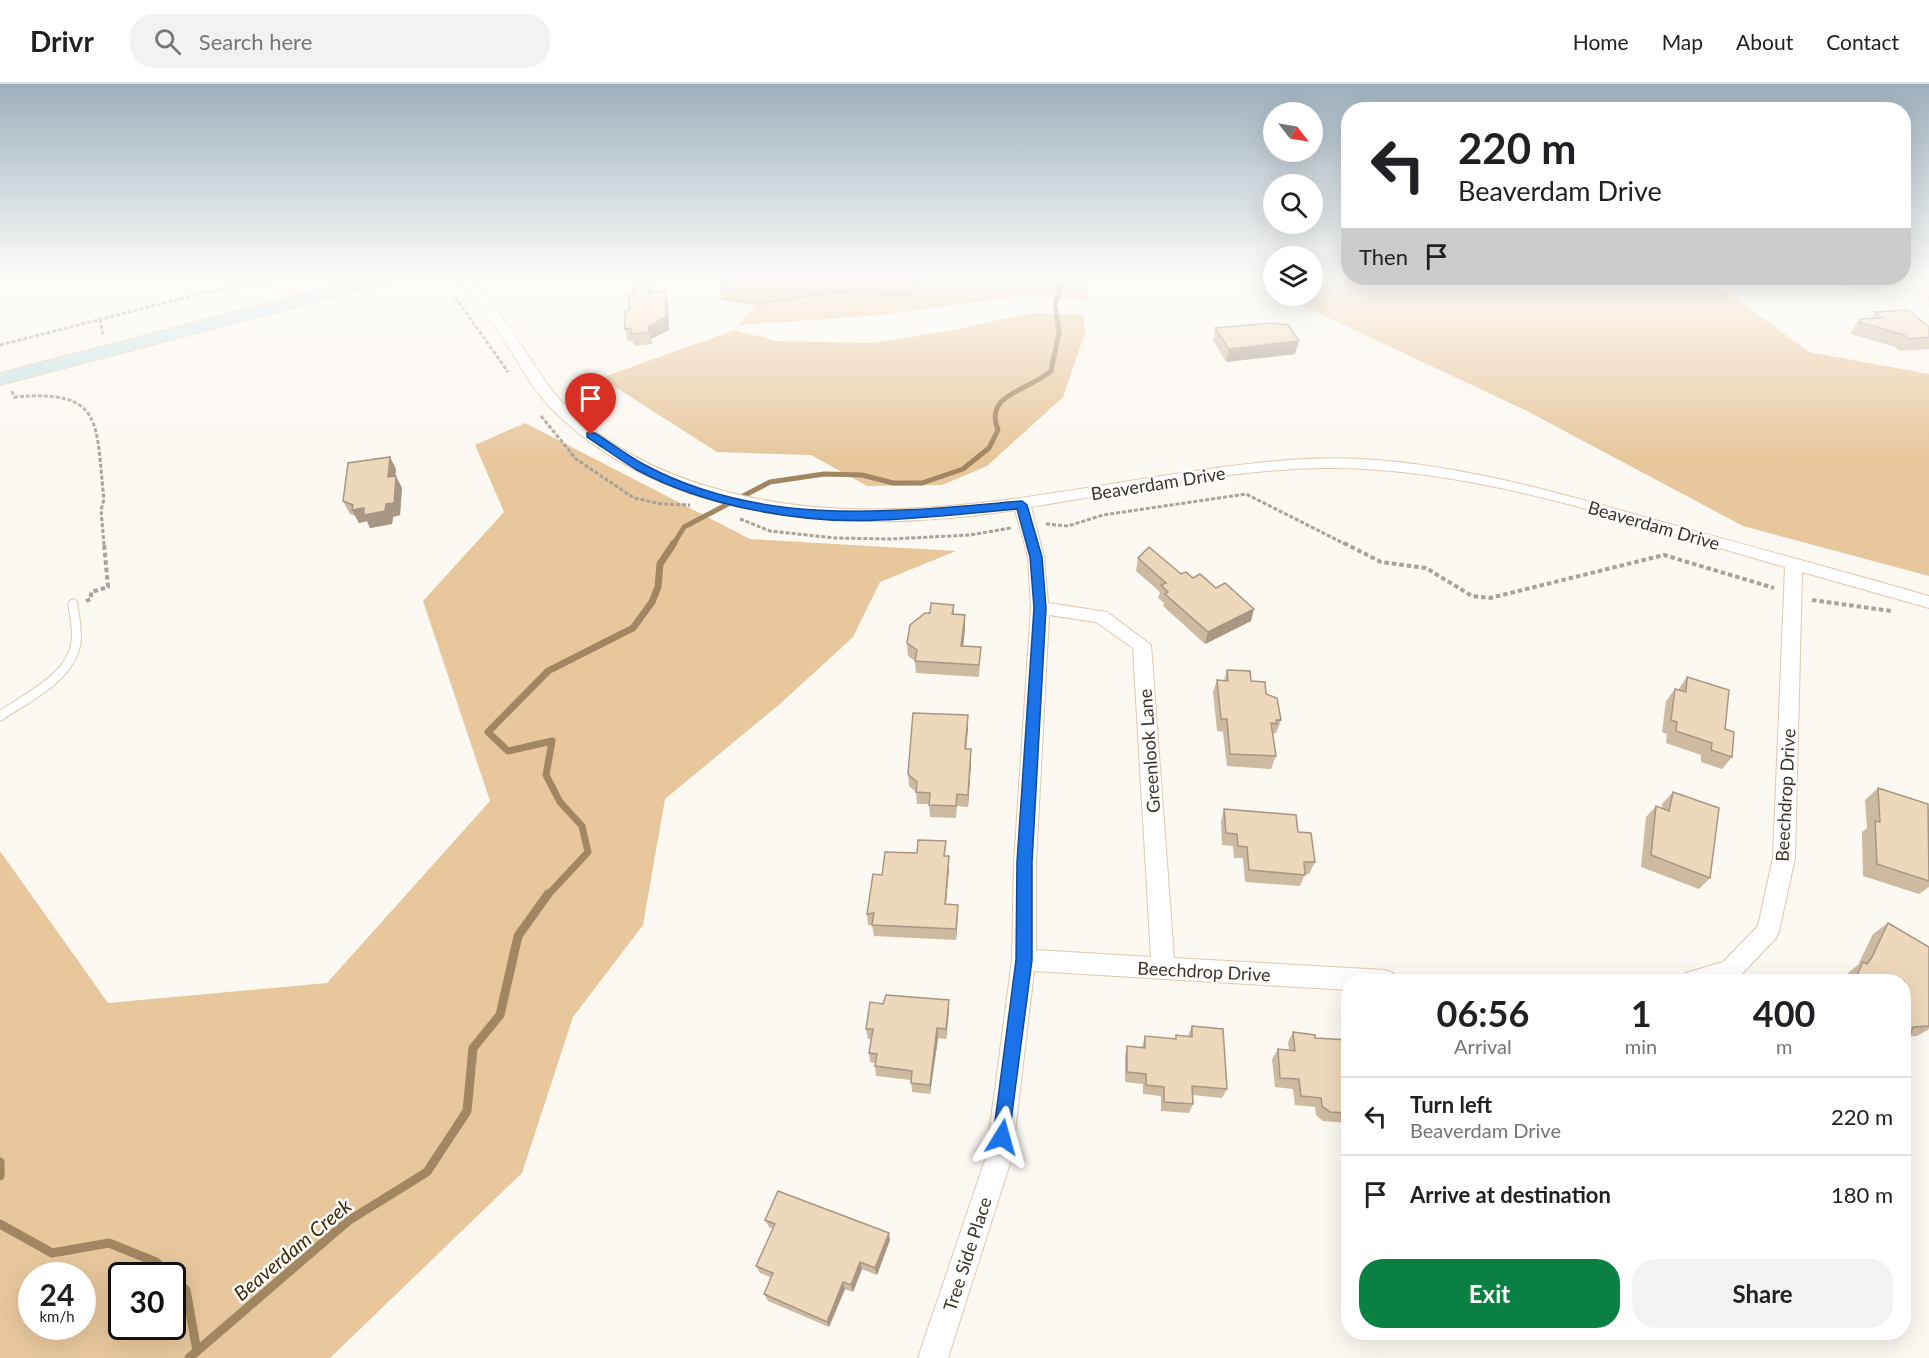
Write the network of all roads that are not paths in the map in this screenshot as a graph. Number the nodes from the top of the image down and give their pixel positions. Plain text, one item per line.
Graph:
1 (98, 337) edge
2 (100, 337) edge
3 (509, 337) edge
4 (0, 364) edge
5 (5, 383) edge
6 (1025, 515) junction
7 (1794, 565) junction
8 (1929, 602) edge
9 (73, 604) road end
10 (1040, 608) junction
11 (0, 716) edge
12 (1024, 960) junction
13 (1163, 970) junction
14 (1717, 974) edge
15 (1341, 979) edge
16 (933, 1358) edge

1 - 4 main road
2 - 5 main road
3 - 6 street, Beaverdam Drive
6 - 7 street, Beaverdam Drive
6 - 10 street, Tree Side Place
7 - 8 street, Beaverdam Drive
7 - 14 street, Beechdrop Drive
9 - 11 lane
10 - 12 street, Tree Side Place
10 - 13 street, Greenlook Lane
12 - 13 street, Beechdrop Drive
12 - 16 street, Tree Side Place
13 - 15 street, Beechdrop Drive

